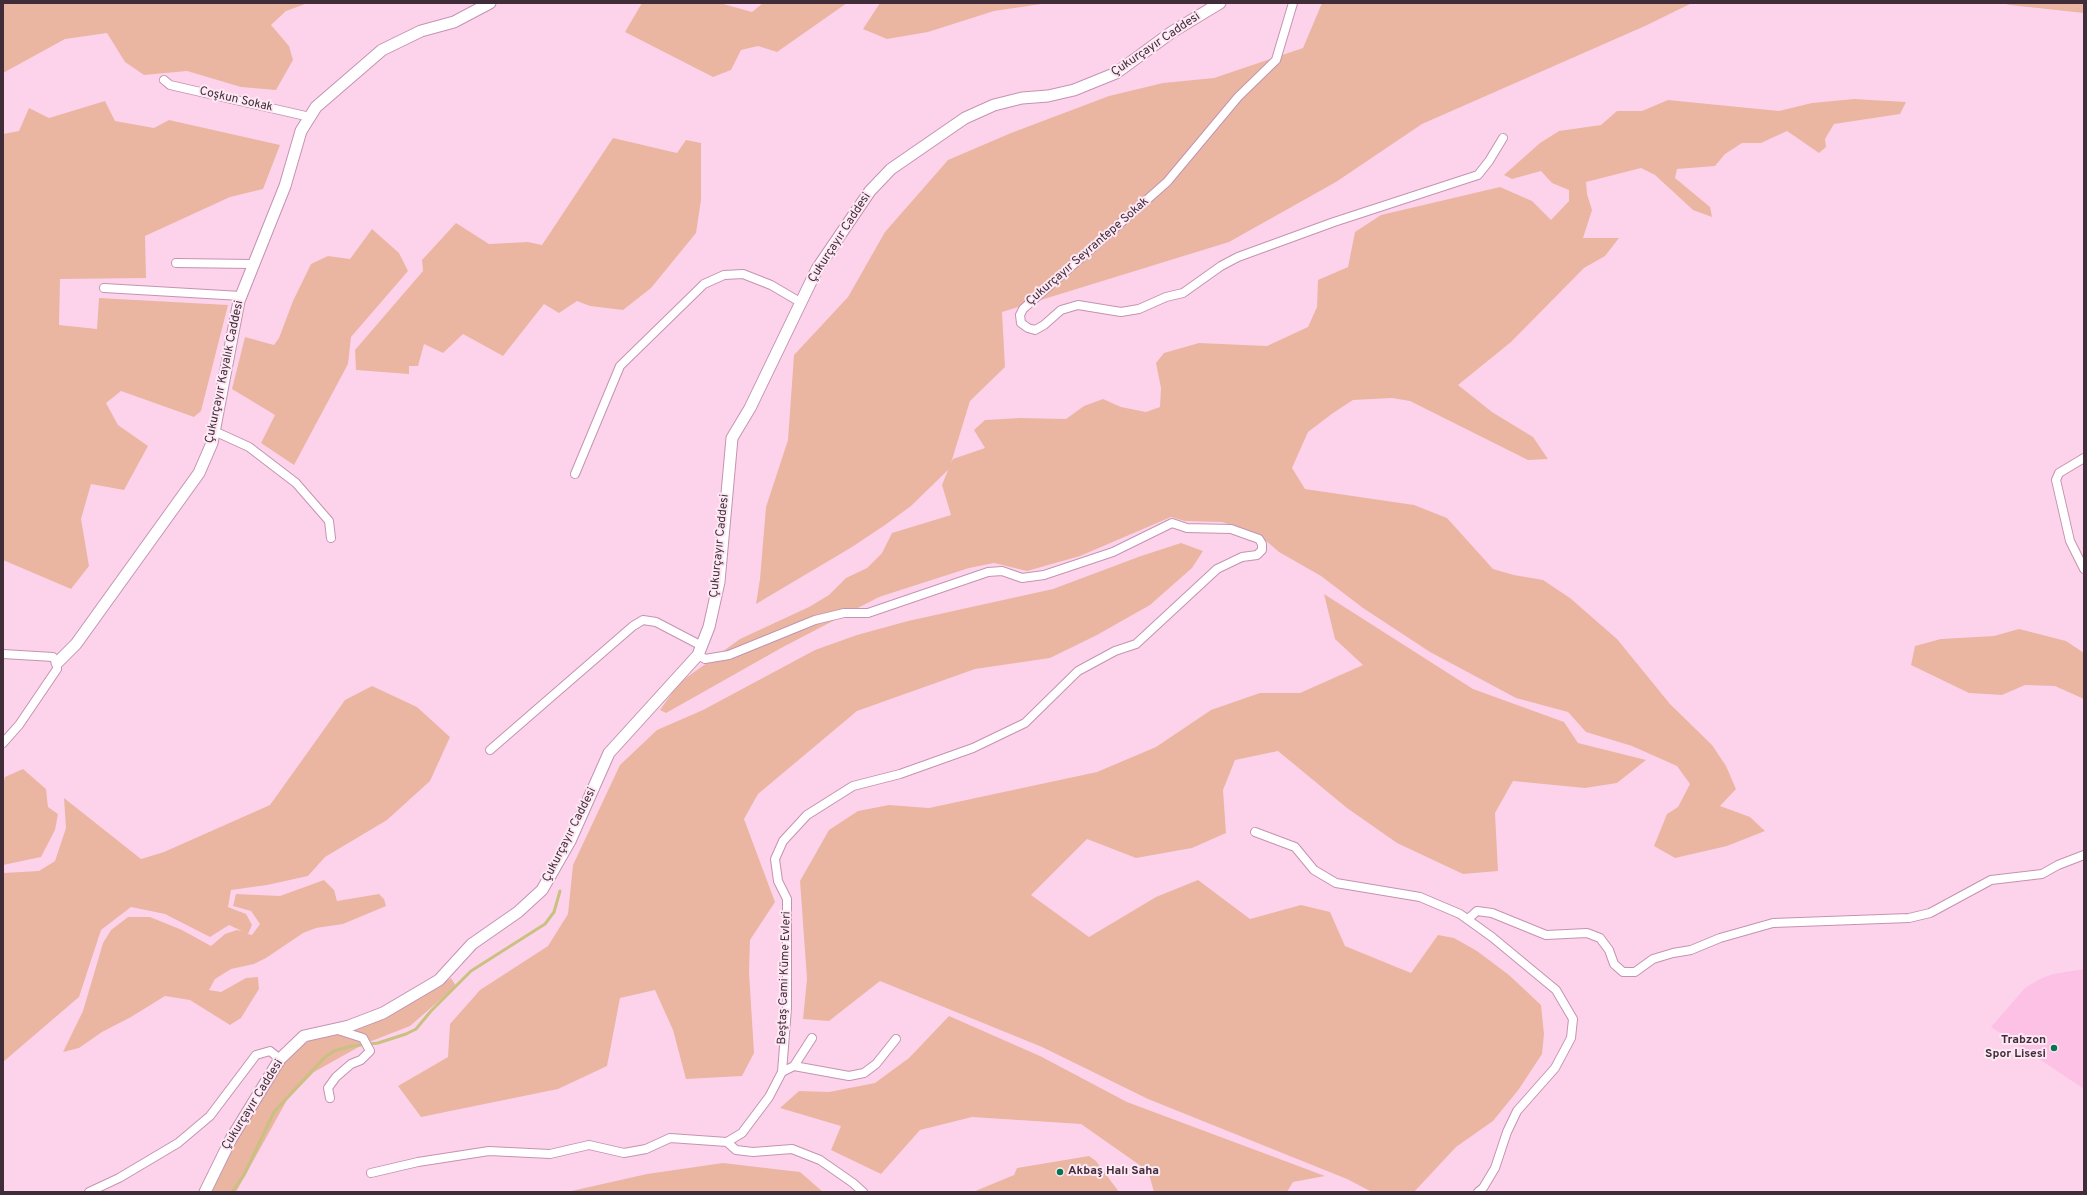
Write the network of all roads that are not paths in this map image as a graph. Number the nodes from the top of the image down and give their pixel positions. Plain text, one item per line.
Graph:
1 (490, 3) edge
2 (1220, 3) edge
3 (1293, 3) edge
4 (164, 80) dead end
5 (310, 117) junction
6 (1503, 138) dead end
7 (176, 262) dead end
8 (253, 264) junction
9 (104, 288) dead end
10 (241, 296) junction
11 (800, 302) junction
12 (214, 431) junction
13 (2084, 458) edge
14 (575, 474) dead end
15 (331, 538) dead end
16 (2084, 569) edge
17 (700, 651) junction
18 (3, 654) edge
19 (57, 664) junction
20 (3, 743) edge
21 (490, 750) dead end
22 (1255, 832) dead end
23 (2084, 855) edge
24 (1468, 919) junction
25 (335, 1029) junction
26 (812, 1038) dead end
27 (896, 1039) dead end
28 (280, 1059) junction
29 (794, 1066) junction
30 (782, 1072) junction
31 (330, 1098) dead end
32 (727, 1142) junction
33 (371, 1174) dead end
34 (89, 1192) edge
35 (204, 1192) edge
36 (863, 1192) edge
37 (1478, 1192) edge

1 - 5 street, Çukurçayır Kayalık Caddesi
2 - 11 street, Çukurçayır Caddesi
3 - 6 street, Çukurçayır Seyrantepe Sokak
4 - 5 street, Coşkun Sokak
5 - 8 street, Çukurçayır Kayalık Caddesi
7 - 8 street
8 - 10 street, Çukurçayır Kayalık Caddesi
9 - 10 street
10 - 12 street, Çukurçayır Kayalık Caddesi
11 - 14 street
11 - 17 street, Çukurçayır Caddesi
12 - 15 street
12 - 19 street, Çukurçayır Kayalık Caddesi
13 - 16 street
17 - 21 street
17 - 25 street, Çukurçayır Caddesi
17 - 30 street, Beştaş Cami Küme Evleri
18 - 19 street
19 - 20 street, Çukurçayır Kayalık Caddesi
22 - 24 street
23 - 24 street
24 - 37 street
25 - 28 street, Çukurçayır Caddesi
25 - 31 street
26 - 29 street
27 - 29 street
28 - 34 street
28 - 35 street, Çukurçayır Caddesi
29 - 30 street
30 - 32 street, Beştaş Cami Küme Evleri
32 - 33 street
32 - 36 street

